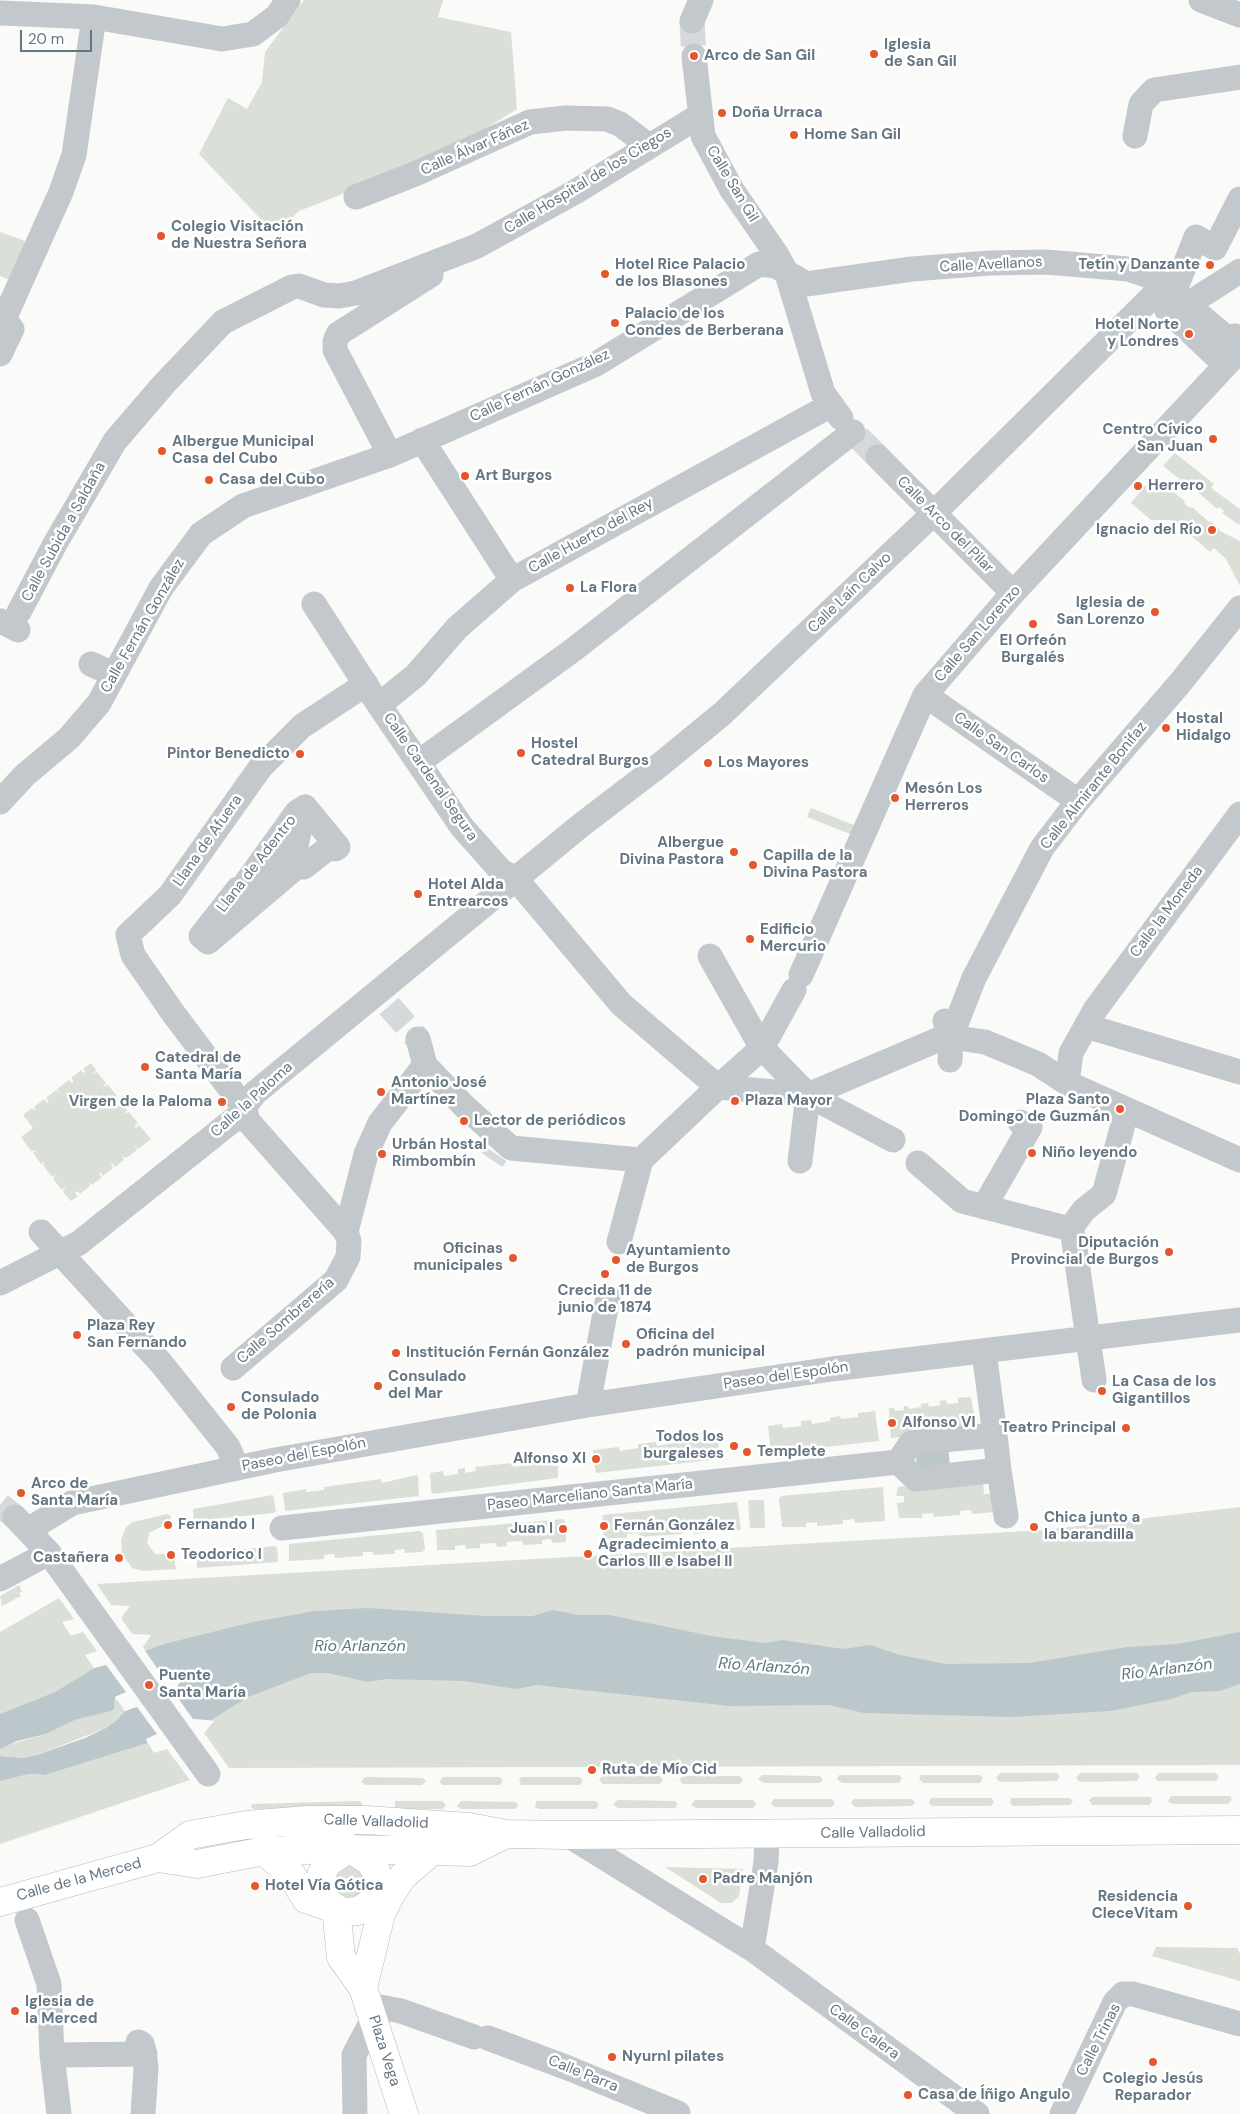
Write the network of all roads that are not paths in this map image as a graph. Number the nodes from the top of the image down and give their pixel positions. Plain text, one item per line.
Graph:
1 (288, 0) edge
2 (1201, 0) edge
3 (0, 13) edge
4 (1240, 15) edge
5 (94, 17) junction
6 (694, 56) tunnel mouth
7 (1240, 77) edge
8 (700, 116) junction
9 (1135, 136) dead end
10 (649, 146) junction
11 (356, 196) dead end
12 (1240, 199) edge
13 (477, 246) junction
14 (1240, 271) edge
15 (787, 274) junction
16 (1175, 294) junction
17 (1240, 317) edge
18 (1238, 340) edge
19 (0, 354) edge
20 (830, 405) junction
21 (422, 440) junction
22 (109, 453) joint
23 (390, 455) junction
24 (878, 458) tunnel mouth
25 (933, 514) junction
26 (512, 580) junction
27 (1013, 593) junction
28 (314, 604) dead end
29 (1240, 608) edge
30 (13, 622) edge
31 (366, 684) junction
32 (925, 695) junction
33 (379, 705) junction
34 (419, 762) junction
35 (1078, 801) junction
36 (0, 802) edge
37 (1240, 814) edge
38 (295, 818) dead end
39 (277, 879) junction
40 (516, 879) junction
41 (710, 956) dead end
42 (1090, 1018) junction
43 (947, 1038) junction
44 (418, 1039) tunnel mouth
45 (762, 1048) junction
46 (1240, 1072) edge
47 (420, 1081) junction
48 (1067, 1083) junction
49 (718, 1086) junction
50 (808, 1095) junction
51 (244, 1107) junction
52 (1127, 1110) junction
53 (1020, 1122) dead end
54 (893, 1140) dead end
55 (641, 1160) junction
56 (1240, 1160) edge
57 (800, 1161) dead end
58 (918, 1164) dead end
59 (984, 1208) junction
60 (1077, 1219) junction
61 (42, 1232) dead end
62 (346, 1232) junction
63 (619, 1242) dead end
64 (69, 1249) junction
65 (0, 1283) edge
66 (608, 1297) dead end
67 (1240, 1320) edge
68 (1088, 1340) junction
69 (984, 1352) junction
70 (233, 1368) dead end
71 (1094, 1380) dead end
72 (588, 1405) junction
73 (995, 1435) junction
74 (898, 1462) junction
75 (237, 1468) junction
76 (999, 1470) junction
77 (1006, 1516) dead end
78 (282, 1528) dead end
79 (49, 1553) junction
80 (0, 1579) edge
81 (208, 1774) dead end
82 (283, 1822) junction
83 (394, 1822) junction
84 (246, 1825) joint
85 (1240, 1830) edge
86 (506, 1834) junction
87 (767, 1834) junction
88 (568, 1835) junction
89 (348, 1849) junction
90 (264, 1850) junction
91 (431, 1852) junction
92 (158, 1858) junction
93 (402, 1877) junction
94 (306, 1899) junction
95 (374, 1899) junction
96 (0, 1902) edge
97 (336, 1908) junction
98 (27, 1920) dead end
99 (752, 1949) junction
100 (370, 1956) junction
101 (341, 1957) junction
102 (369, 2004) junction
103 (1240, 2024) edge
104 (52, 2055) junction
105 (678, 2112) dead end
106 (59, 2114) edge
107 (143, 2114) edge
108 (355, 2114) edge
109 (404, 2114) edge
110 (977, 2114) edge
111 (1062, 2114) edge

1 - 5 street
2 - 4 street
3 - 5 street
5 - 19 street
6 - 8 street, Calle San Gil
7 - 9 street
8 - 10 street, Calle Hospital de los Ciegos
8 - 15 street, Calle San Gil
10 - 11 street, Calle Álvar Fáñez
10 - 13 street, Calle Hospital de los Ciegos
12 - 16 street
13 - 22 street, Calle Hospital de los Ciegos
13 - 23 street, Calle Hospital de los Ciegos
14 - 16 street
15 - 16 street, Calle Avellanos
15 - 20 street
15 - 21 street, Calle Fernán González
16 - 18 street, Calle Avellanos
16 - 25 street, Calle Laín Calvo
17 - 18 street
18 - 27 street, Calle San Lorenzo
20 - 26 street, Calle Huerto del Rey
20 - 34 street
21 - 23 street, Calle Fernán González
21 - 26 street
22 - 30 street, Calle Subida a Saldaña
23 - 36 street, Calle Fernán González
24 - 25 street, Calle Arco del Pilar
25 - 27 street, Calle Arco del Pilar
25 - 40 street, Calle Laín Calvo
26 - 33 street, Calle Huerto del Rey
27 - 32 street, Calle San Lorenzo
28 - 31 street, Calle Cardenal Segura
29 - 35 street, Calle Almirante Bonifaz
31 - 33 street, Calle Cardenal Segura
31 - 51 street, Llana de Afuera
32 - 35 street, Calle San Carlos
32 - 45 street, Calle San Lorenzo
33 - 34 street, Calle Cardenal Segura
34 - 40 street, Calle Cardenal Segura
35 - 43 street, Calle Almirante Bonifaz
37 - 42 street, Calle la Moneda
38 - 39 street, Llana de Adentro
39 - 39 street, Llana de Adentro
40 - 49 street, Calle Cardenal Segura
40 - 51 street, Calle la Paloma
41 - 45 street
42 - 46 street
42 - 48 street
43 - 48 street
43 - 50 street
44 - 47 street
45 - 49 street
45 - 50 street
47 - 55 street
47 - 62 street, Calle Sombrerería
48 - 52 street
49 - 50 street
49 - 55 street
50 - 54 street
50 - 57 street
51 - 62 street
51 - 64 street, Calle la Paloma
52 - 56 street
52 - 60 street
53 - 59 street
55 - 63 street
58 - 59 street
59 - 60 street
60 - 68 street
61 - 64 street
62 - 70 street, Calle Sombrerería
64 - 65 street
64 - 75 street
66 - 72 street
67 - 68 street, Paseo del Espolón
68 - 69 street, Paseo del Espolón
68 - 71 street
69 - 72 street, Paseo del Espolón
69 - 73 street
72 - 75 street, Paseo del Espolón
73 - 74 street
73 - 76 street
74 - 76 street
74 - 78 street, Paseo Marceliano Santa María
75 - 79 street, Paseo del Espolón
76 - 77 street
79 - 80 street
79 - 81 street, Paseo del Espolón
82 - 83 main road, Calle Valladolid
82 - 84 main road, Calle Valladolid
82 - 89 main road
83 - 86 main road, Calle Valladolid
83 - 89 main road
84 - 92 main road, Calle de la Merced
85 - 87 main road, Calle Valladolid
86 - 88 main road, Calle Valladolid
86 - 91 main road, Calle Valladolid
87 - 88 main road, Calle Valladolid
87 - 99 street
88 - 99 street, Calle Calera
89 - 90 main road, Calle Valladolid
89 - 91 main road, Calle Valladolid
89 - 95 main road
89 - 97 main road
90 - 92 main road, Calle de la Merced
90 - 94 main road, Plaza Vega
91 - 93 main road
92 - 96 main road, Calle de la Merced
93 - 95 main road
93 - 100 main road
94 - 97 main road
94 - 101 main road, Plaza Vega
95 - 97 main road
95 - 100 main road
97 - 101 main road, Plaza Vega
98 - 104 street
99 - 110 street, Calle Calera
100 - 102 main road
101 - 102 main road, Plaza Vega
102 - 105 street, Calle Parra
102 - 108 street
102 - 109 main road, Plaza Vega
103 - 111 street, Calle Trinas
104 - 106 street
104 - 107 street

